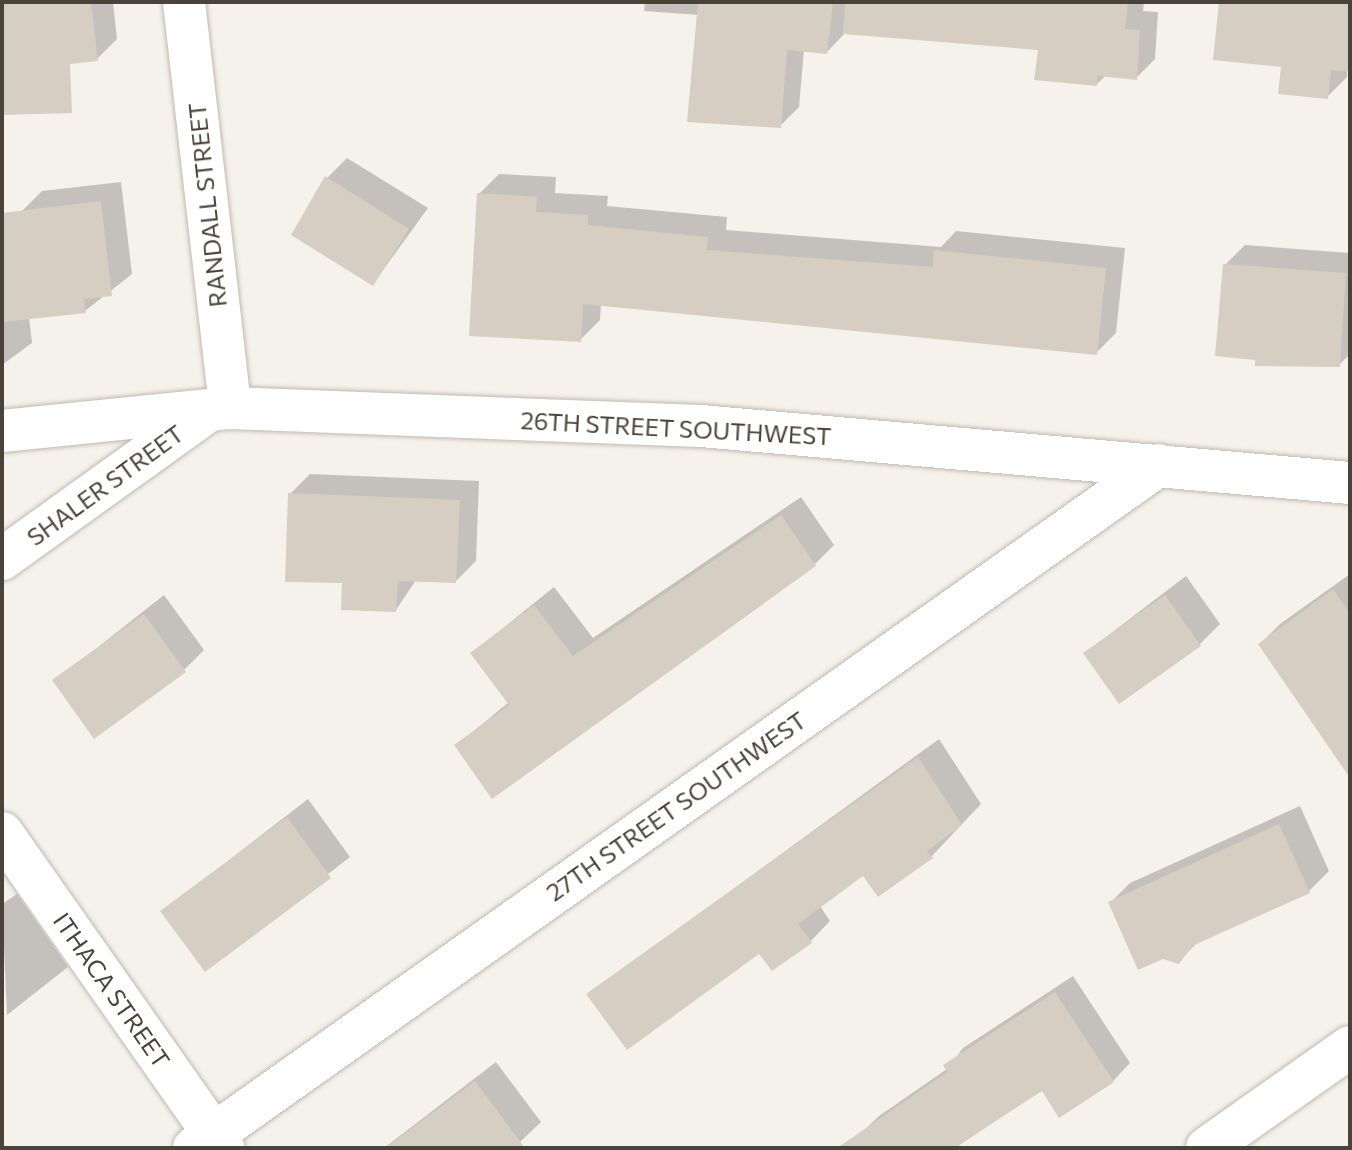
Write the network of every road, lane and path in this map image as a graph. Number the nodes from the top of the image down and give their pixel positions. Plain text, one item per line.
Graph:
1 (184, 2) edge
2 (219, 410) junction
3 (2, 431) edge
4 (1159, 465) junction
5 (1350, 483) edge
6 (2, 559) edge
7 (2, 833) edge
8 (1350, 1047) edge
9 (210, 1144) edge
10 (1207, 1148) edge

1 - 2 street, RANDALL STREET
2 - 3 street, 26TH STREET SOUTHWEST
2 - 4 street, 26TH STREET SOUTHWEST
2 - 6 street, SHALER STREET
4 - 5 street, 26TH STREET SOUTHWEST
4 - 9 street, 27TH STREET SOUTHWEST
7 - 9 street, ITHACA STREET
8 - 10 street

